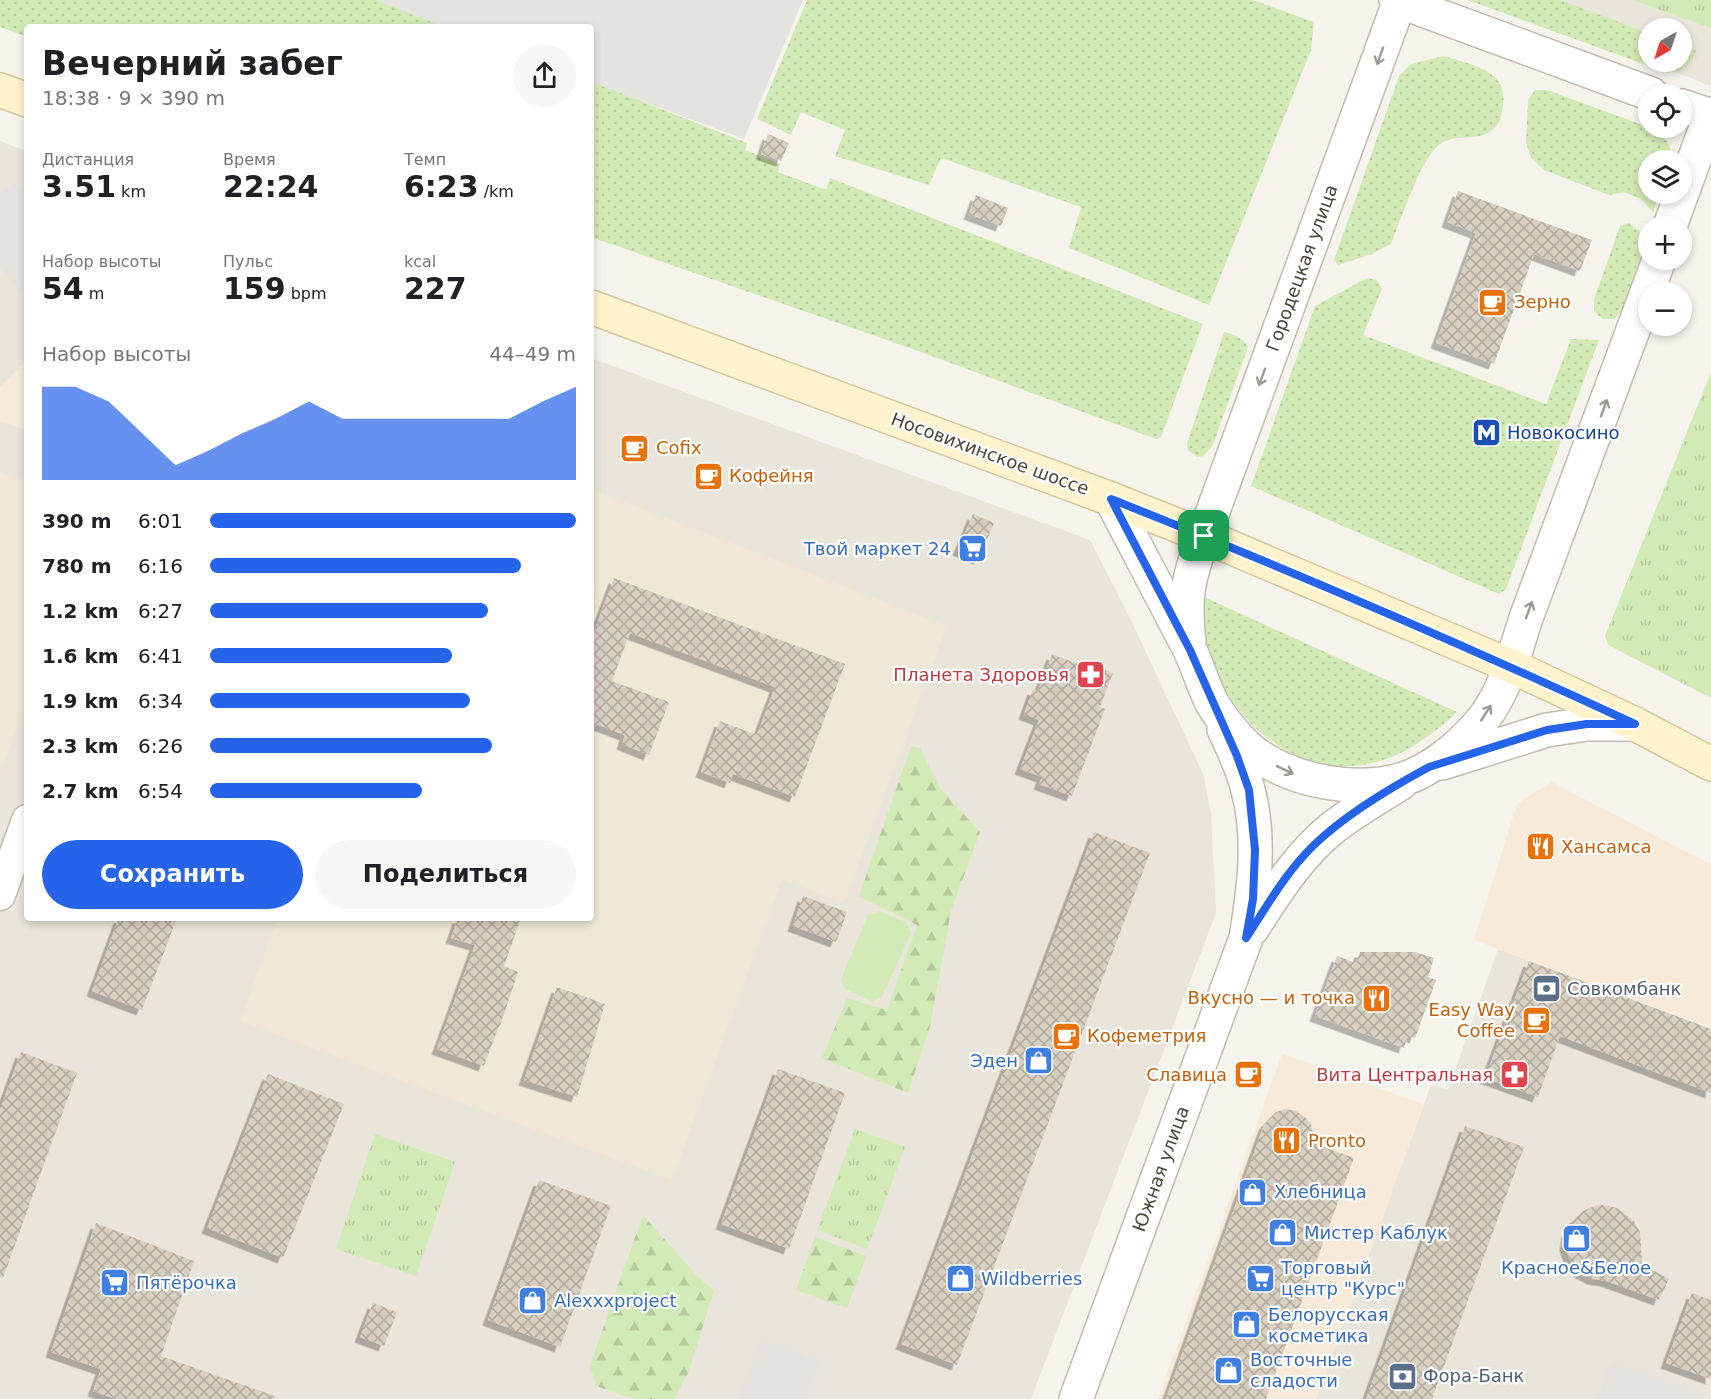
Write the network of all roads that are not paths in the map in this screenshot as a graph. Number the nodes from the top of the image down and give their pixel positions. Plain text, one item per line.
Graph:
1 (1399, 0) edge
2 (1638, 89) edge
3 (0, 90) edge
4 (24, 99) edge
5 (1703, 113) edge
6 (1673, 216) edge
7 (1655, 270) edge
8 (594, 309) edge
9 (1111, 499) junction
10 (1204, 536) junction
11 (1190, 650) junction
12 (1511, 666) junction
13 (1212, 703) junction
14 (1635, 724) junction
15 (1711, 764) edge
16 (1420, 772) junction
17 (24, 828) edge
18 (0, 895) edge
19 (1246, 938) junction
20 (1076, 1399) edge

1 - 2 street
1 -> 10 street, Городецкая улица
3 - 4 main road
5 - 6 street
12 -> 7 street
8 - 9 main road, Носовихинское шоссе
9 - 10 main road, Носовихинское шоссе
9 - 11 street
10 - 11 street, Городецкая улица
10 - 12 main road, Носовихинское шоссе
11 - 13 street
12 - 14 main road, Носовихинское шоссе
16 -> 12 street
13 -> 16 street
13 - 19 street, Южная улица
14 - 15 main road, Носовихинское шоссе
14 - 16 street
16 - 19 street, Южная улица
17 - 18 street
19 - 20 street, Южная улица

